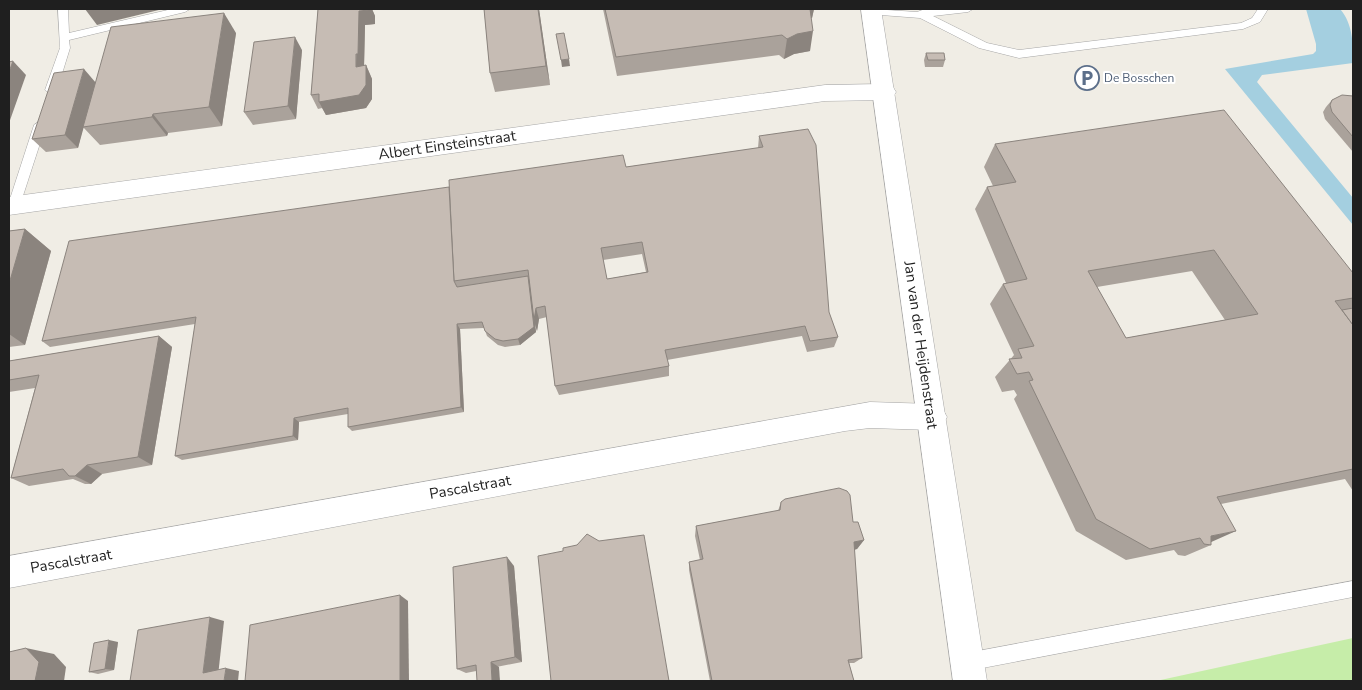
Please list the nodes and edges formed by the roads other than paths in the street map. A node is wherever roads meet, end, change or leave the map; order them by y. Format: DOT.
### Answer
graph roads {
  1 [pos="63,9"];
  2 [pos="185,9"];
  3 [pos="968,9"];
  4 [pos="1263,9"];
  5 [pos="871,10"];
  6 [pos="927,12"];
  7 [pos="64,38"];
  8 [pos="885,92"];
  9 [pos="11,205"];
  10 [pos="932,418"];
  11 [pos="9,572"];
  12 [pos="1353,589"];
  13 [pos="968,672"];
  1 -- 7 [label="lane"];
  2 -- 7 [label="lane"];
  3 -- 6 [label="lane"];
  4 -- 6 [label="lane"];
  5 -- 6 [label="lane"];
  5 -- 8 [label="street, Jan van der Heijdenstraat"];
  7 -- 9 [label="lane"];
  8 -- 9 [label="street, Albert Einsteinstraat"];
  8 -- 10 [label="street, Jan van der Heijdenstraat"];
  10 -- 11 [label="street, Pascalstraat"];
  10 -- 13 [label="street, Jan van der Heijdenstraat"];
  12 -- 13 [label="lane"];
}
